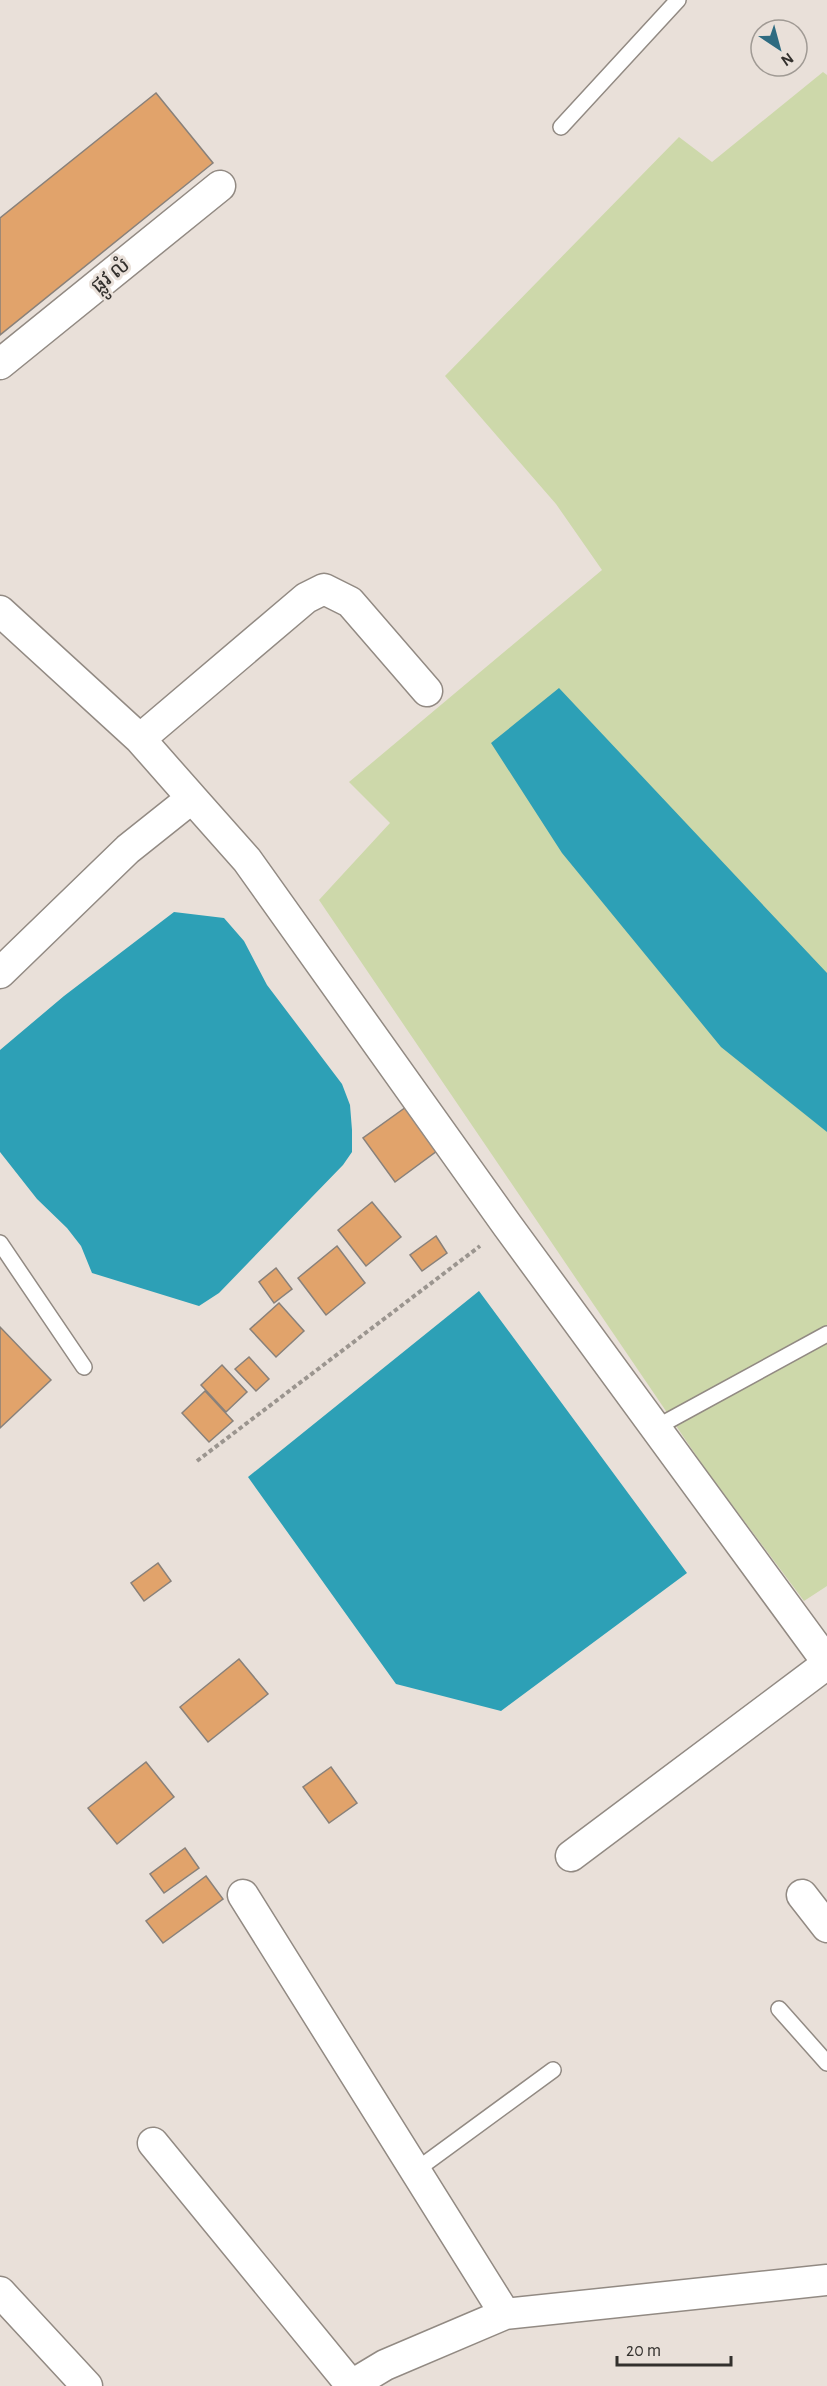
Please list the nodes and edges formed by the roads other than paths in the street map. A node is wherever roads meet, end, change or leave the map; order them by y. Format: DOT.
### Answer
graph roads {
  1 [pos="678,0"];
  2 [pos="561,127"];
  3 [pos="220,186"];
  4 [pos="0,364"];
  5 [pos="0,612"];
  6 [pos="427,691"];
  7 [pos="140,738"];
  8 [pos="192,798"];
  9 [pos="0,973"];
  10 [pos="0,1243"];
  11 [pos="827,1334"];
  12 [pos="84,1367"];
  13 [pos="655,1428"];
  14 [pos="827,1663"];
  15 [pos="571,1856"];
  16 [pos="243,1895"];
  17 [pos="802,1895"];
  18 [pos="827,1927"];
  19 [pos="779,2009"];
  20 [pos="827,2063"];
  21 [pos="553,2070"];
  22 [pos="153,2143"];
  23 [pos="416,2171"];
  24 [pos="827,2280"];
  25 [pos="0,2292"];
  26 [pos="505,2314"];
  27 [pos="87,2386"];
  28 [pos="351,2386"];
  1 -- 2 [label="lane"];
  3 -- 4 [label="street, ផ្លូវ លំ"];
  5 -- 7 [label="street"];
  6 -- 7 [label="street"];
  7 -- 8 [label="street"];
  8 -- 9 [label="street"];
  8 -- 13 [label="street"];
  10 -- 12 [label="lane"];
  11 -- 13 [label="lane"];
  13 -- 14 [label="street"];
  14 -- 15 [label="street"];
  16 -- 23 [label="street"];
  17 -- 18 [label="street"];
  19 -- 20 [label="lane"];
  21 -- 23 [label="lane"];
  22 -- 28 [label="street"];
  23 -- 26 [label="street"];
  24 -- 26 [label="street"];
  25 -- 27 [label="street"];
  26 -- 28 [label="street"];
}
